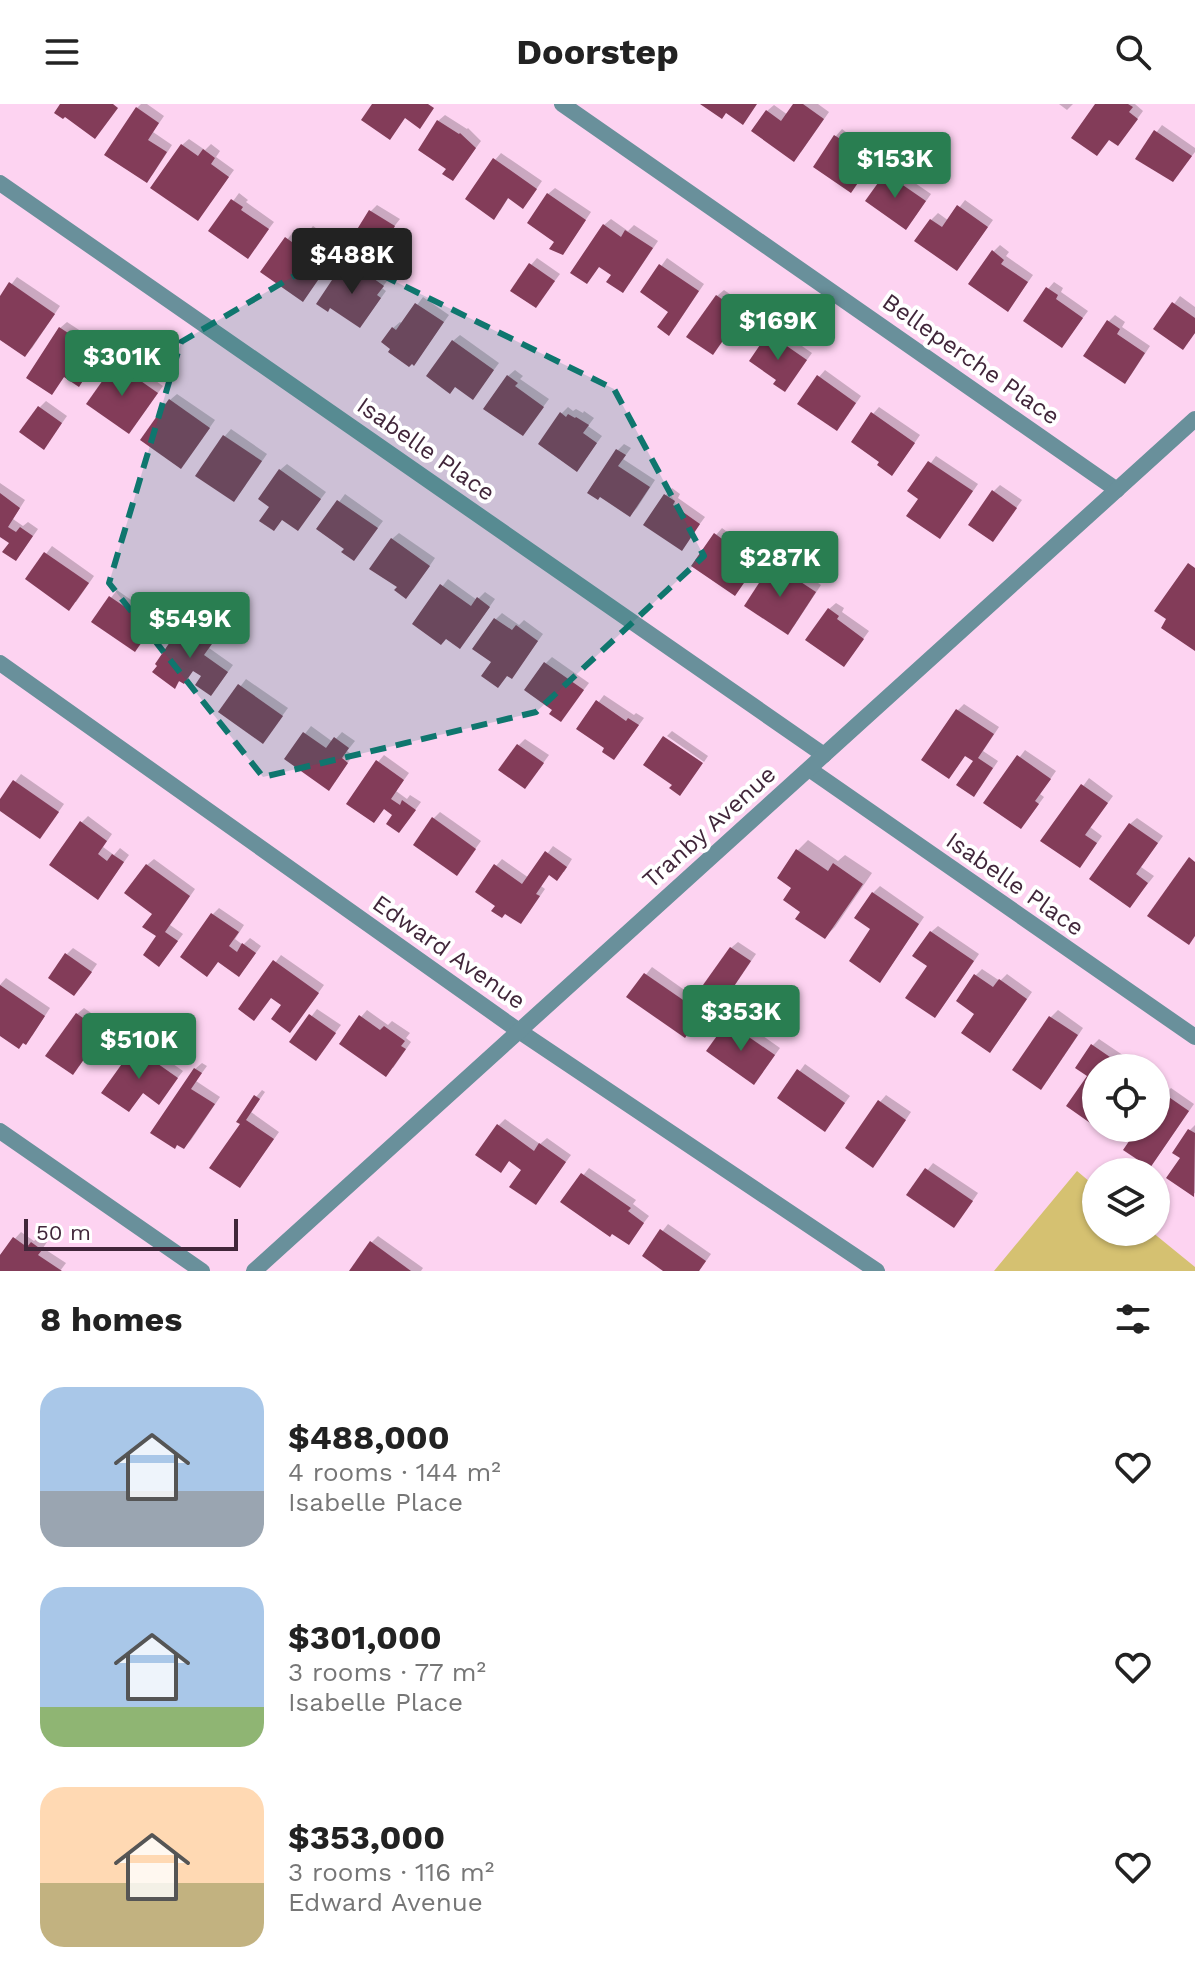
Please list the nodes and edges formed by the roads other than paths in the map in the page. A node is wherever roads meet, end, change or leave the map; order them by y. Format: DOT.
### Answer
graph roads {
  1 [pos="562,104"];
  2 [pos="0,183"];
  3 [pos="1195,419"];
  4 [pos="1117,490"];
  5 [pos="0,663"];
  6 [pos="824,755"];
  7 [pos="809,769"];
  8 [pos="519,1031"];
  9 [pos="1195,1037"];
  10 [pos="0,1131"];
  11 [pos="202,1271"];
  12 [pos="254,1271"];
  13 [pos="877,1271"];
  1 -- 4 [label="street, Belleperche Place"];
  2 -- 6 [label="street, Isabelle Place"];
  3 -- 4 [label="street, Tranby Avenue"];
  4 -- 6 [label="street, Tranby Avenue"];
  5 -- 8 [label="street, Edward Avenue"];
  6 -- 7 [label="street, Tranby Avenue"];
  7 -- 8 [label="street, Tranby Avenue"];
  7 -- 9 [label="street, Isabelle Place"];
  8 -- 12 [label="street, Tranby Avenue"];
  8 -- 13 [label="street, Edward Avenue"];
  10 -- 11 [label="street"];
}
